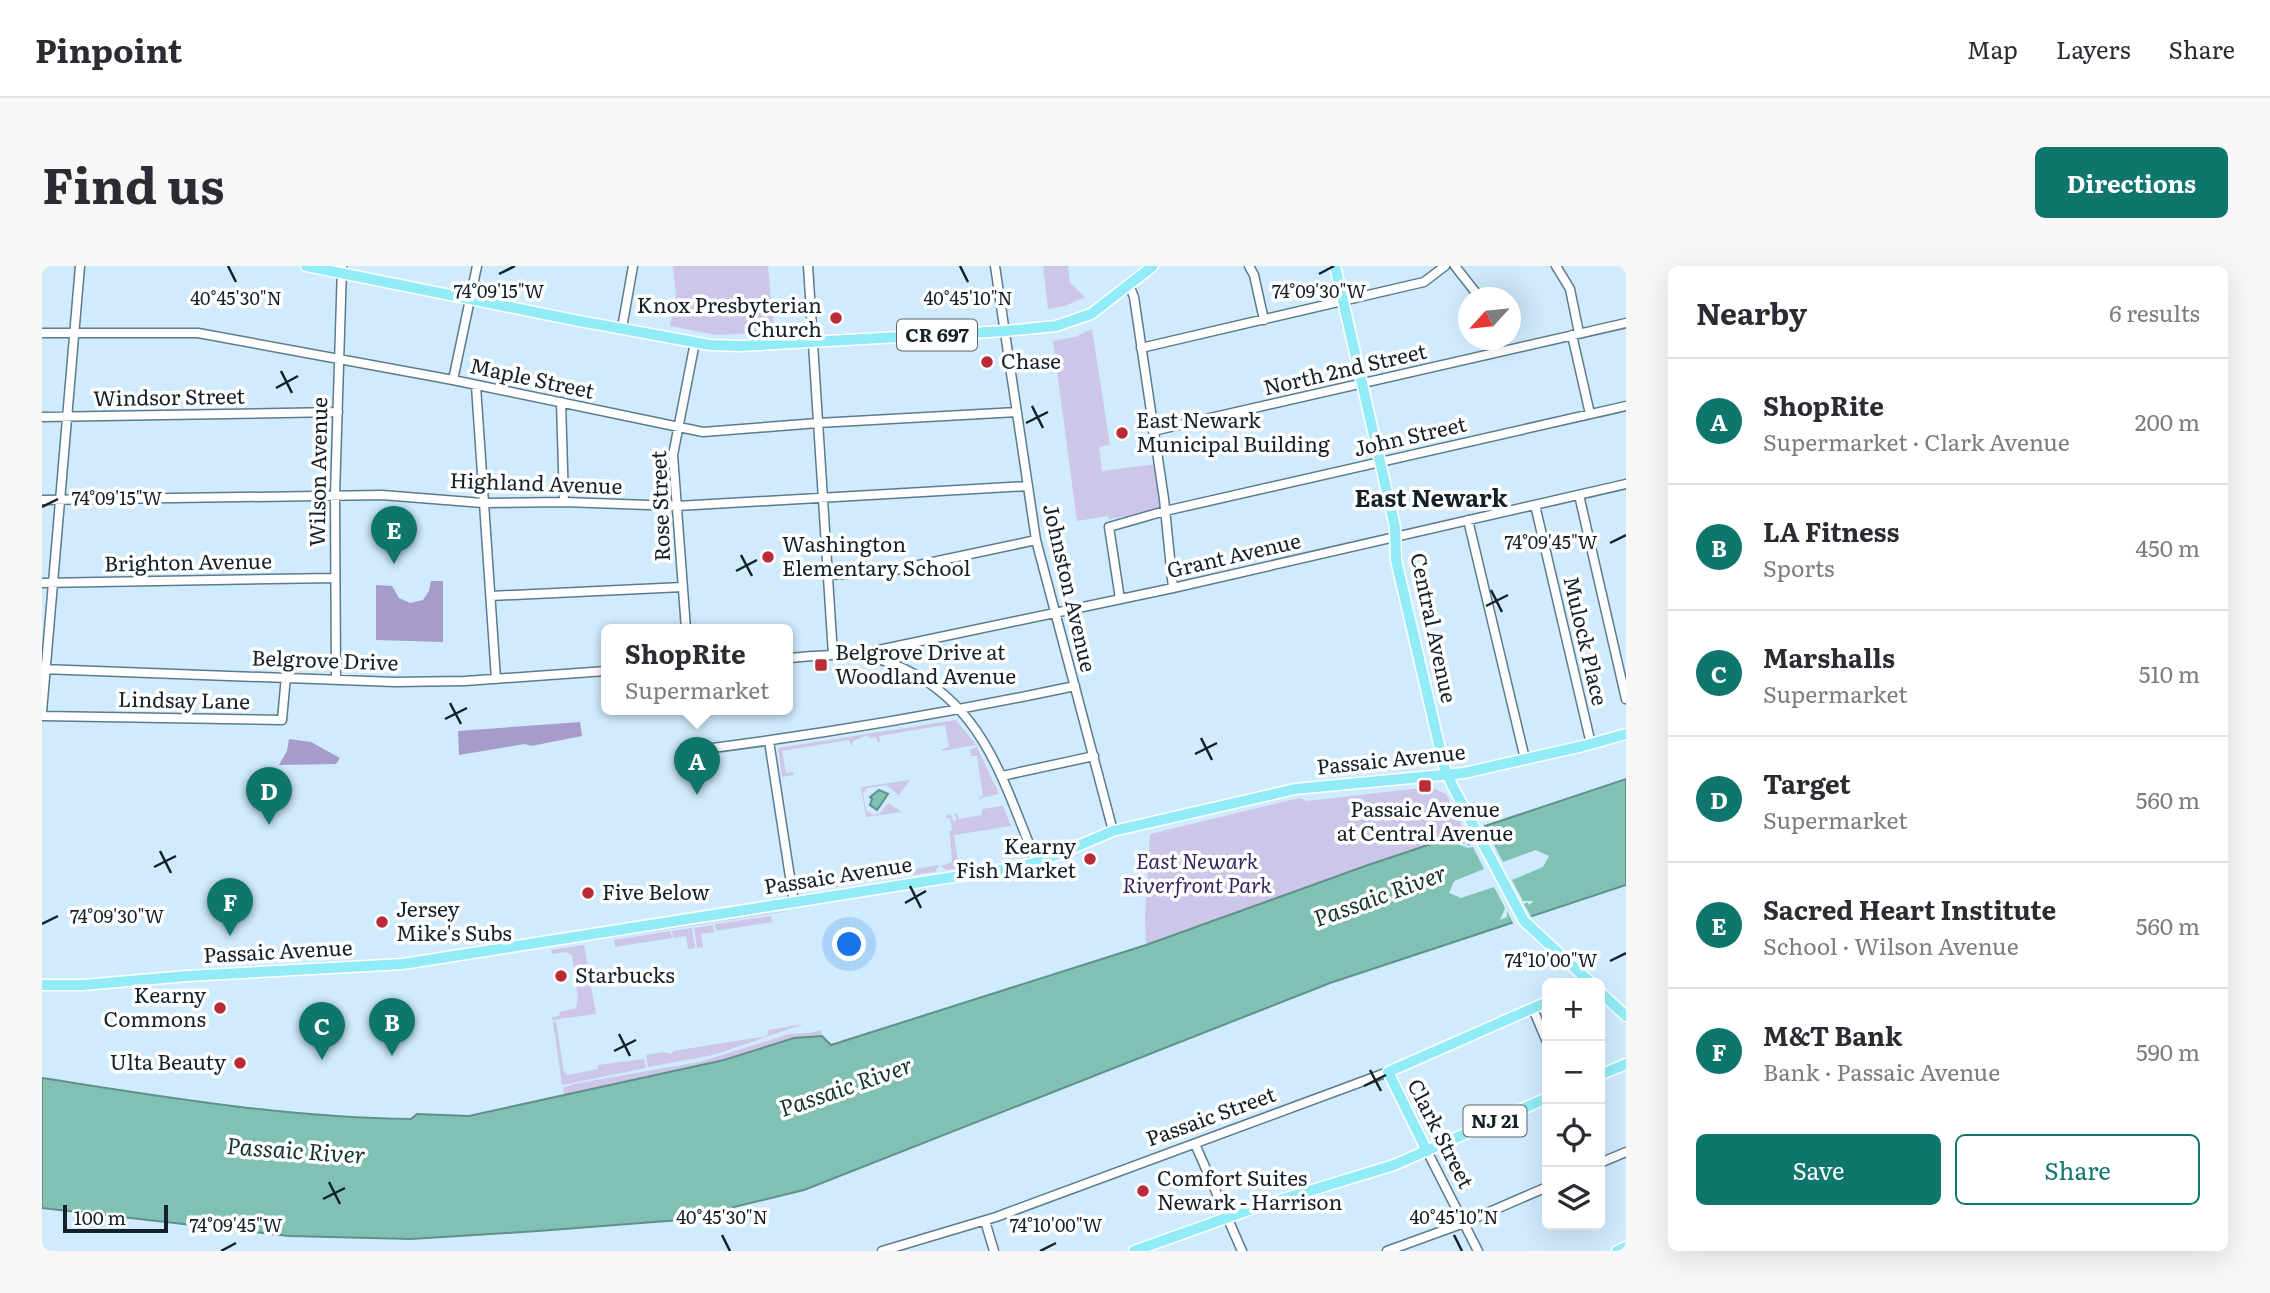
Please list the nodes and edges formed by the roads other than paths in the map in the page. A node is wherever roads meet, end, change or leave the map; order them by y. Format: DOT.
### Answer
graph roads {
  1 [pos="80,266"];
  2 [pos="306,266"];
  3 [pos="478,266"];
  4 [pos="634,266"];
  5 [pos="808,266"];
  6 [pos="995,266"];
  7 [pos="1249,266"];
  8 [pos="1335,266"];
  9 [pos="1445,266"];
  10 [pos="1455,266"];
  11 [pos="1556,266"];
  12 [pos="1149,267"];
  13 [pos="341,270"];
  14 [pos="1129,285"];
  15 [pos="1471,287"];
  16 [pos="471,299"];
  17 [pos="1343,302"];
  18 [pos="1264,320"];
  19 [pos="1626,323"];
  20 [pos="622,328"];
  21 [pos="1005,331"];
  22 [pos="74,332"];
  23 [pos="42,333"];
  24 [pos="1576,334"];
  25 [pos="695,342"];
  26 [pos="813,342"];
  27 [pos="1141,348"];
  28 [pos="338,359"];
  29 [pos="453,380"];
  30 [pos="1363,383"];
  31 [pos="476,386"];
  32 [pos="561,402"];
  33 [pos="1626,406"];
  34 [pos="338,412"];
  35 [pos="1017,412"];
  36 [pos="1590,414"];
  37 [pos="42,417"];
  38 [pos="67,417"];
  39 [pos="818,423"];
  40 [pos="678,427"];
  41 [pos="1153,431"];
  42 [pos="1380,461"];
  43 [pos="1626,484"];
  44 [pos="1028,486"];
  45 [pos="335,495"];
  46 [pos="1579,495"];
  47 [pos="823,498"];
  48 [pos="42,500"];
  49 [pos="60,500"];
  50 [pos="564,502"];
  51 [pos="483,503"];
  52 [pos="1535,505"];
  53 [pos="677,506"];
  54 [pos="1165,512"];
  55 [pos="1468,520"];
  56 [pos="1395,537"];
  57 [pos="1036,540"];
  58 [pos="828,575"];
  59 [pos="334,578"];
  60 [pos="42,583"];
  61 [pos="54,583"];
  62 [pos="683,587"];
  63 [pos="1173,588"];
  64 [pos="491,596"];
  65 [pos="1120,599"];
  66 [pos="1055,613"];
  67 [pos="686,624"];
  68 [pos="833,655"];
  69 [pos="849,656"];
  70 [pos="793,658"];
  71 [pos="44,668"];
  72 [pos="601,671"];
  73 [pos="286,676"];
  74 [pos="336,679"];
  75 [pos="496,679"];
  76 [pos="1074,686"];
  77 [pos="1626,699"];
  78 [pos="962,710"];
  79 [pos="42,714"];
  80 [pos="1626,734"];
  81 [pos="769,741"];
  82 [pos="1591,744"];
  83 [pos="689,751"];
  84 [pos="1094,756"];
  85 [pos="1525,760"];
  86 [pos="1448,775"];
  87 [pos="1002,776"];
  88 [pos="1113,831"];
  89 [pos="1035,863"];
  90 [pos="794,903"];
  91 [pos="1581,978"];
  92 [pos="42,985"];
  93 [pos="1605,997"];
  94 [pos="1542,1004"];
  95 [pos="1533,1009"];
  96 [pos="1626,1016"];
  97 [pos="1547,1041"];
  98 [pos="1626,1064"];
  99 [pos="1388,1072"];
  100 [pos="1605,1073"];
  101 [pos="1542,1100"];
  102 [pos="1195,1144"];
  103 [pos="1427,1151"];
  104 [pos="1626,1152"];
  105 [pos="1605,1161"];
  106 [pos="1542,1188"];
  107 [pos="1227,1217"];
  108 [pos="985,1221"];
  109 [pos="1464,1223"];
  110 [pos="1626,1247"];
  111 [pos="882,1251"];
  112 [pos="994,1251"];
  113 [pos="1134,1251"];
  114 [pos="1242,1251"];
  115 [pos="1387,1251"];
  116 [pos="1478,1251"];
  117 [pos="1617,1251"];
  1 -- 22 [label="street"];
  2 -- 13 [label="main road, CR 697"];
  3 -- 16 [label="street"];
  4 -- 20 [label="street"];
  5 -- 26 [label="street"];
  6 -- 21 [label="street, Johnston Avenue"];
  7 -- 18 [label="street"];
  8 -- 17 [label="main road, Central Avenue"];
  9 -- 17 [label="street"];
  10 -- 15 [label="street"];
  11 -- 24 [label="street"];
  12 -- 14 [label="main road, CR 697"];
  13 -- 16 [label="main road, CR 697"];
  13 -- 28 [label="street, Wilson Avenue"];
  14 -- 21 [label="main road, CR 697"];
  14 -- 27 [label="street"];
  16 -- 20 [label="main road, CR 697"];
  16 -- 29 [label="street"];
  17 -- 18 [label="street"];
  17 -- 30 [label="main road, Central Avenue"];
  18 -- 27 [label="street"];
  19 -- 24 [label="street, North 2nd Street"];
  20 -- 25 [label="main road, CR 697"];
  21 -- 26 [label="main road, CR 697"];
  21 -- 35 [label="street, Johnston Avenue"];
  22 -- 23 [label="street, Maple Street"];
  22 -- 28 [label="street, Maple Street"];
  22 -- 38 [label="street"];
  24 -- 30 [label="street, North 2nd Street"];
  24 -- 36 [label="street"];
  25 -- 26 [label="main road, CR 697"];
  25 -- 40 [label="street, Rose Street"];
  26 -- 39 [label="street"];
  27 -- 41 [label="street"];
  28 -- 29 [label="street, Maple Street"];
  28 -- 34 [label="street, Wilson Avenue"];
  29 -- 31 [label="street, Maple Street"];
  30 -- 41 [label="street, North 2nd Street"];
  30 -- 42 [label="main road, Central Avenue"];
  31 -- 32 [label="street, Maple Street"];
  31 -- 51 [label="street"];
  32 -- 40 [label="street, Maple Street"];
  32 -- 50 [label="street"];
  33 -- 36 [label="street, John Street"];
  34 -- 38 [label="street, Windsor Street"];
  34 -- 45 [label="street, Wilson Avenue"];
  35 -- 39 [label="street, Maple Street"];
  35 -- 44 [label="street, Johnston Avenue"];
  36 -- 42 [label="street, John Street"];
  37 -- 38 [label="street, Windsor Street"];
  38 -- 49 [label="street"];
  39 -- 40 [label="street, Maple Street"];
  39 -- 47 [label="street"];
  40 -- 53 [label="street, Rose Street"];
  41 -- 54 [label="street"];
  42 -- 54 [label="street, John Street"];
  42 -- 56 [label="main road, Central Avenue"];
  43 -- 46 [label="street, Grant Avenue"];
  44 -- 47 [label="street, Highland Avenue"];
  44 -- 57 [label="street, Johnston Avenue"];
  45 -- 49 [label="street, Highland Avenue"];
  45 -- 51 [label="street, Highland Avenue"];
  45 -- 59 [label="street, Wilson Avenue"];
  46 -- 52 [label="street, Grant Avenue"];
  46 -- 77 [label="street"];
  47 -- 53 [label="street, Highland Avenue"];
  47 -- 58 [label="street"];
  48 -- 49 [label="street, Highland Avenue"];
  49 -- 61 [label="street"];
  50 -- 51 [label="street, Highland Avenue"];
  50 -- 53 [label="street, Highland Avenue"];
  51 -- 64 [label="street"];
  52 -- 55 [label="street, Grant Avenue"];
  52 -- 82 [label="street, Mulock Place"];
  53 -- 62 [label="street, Rose Street"];
  54 -- 63 [label="street"];
  54 -- 65 [label="street, John Street"];
  55 -- 56 [label="street, Grant Avenue"];
  55 -- 85 [label="street"];
  56 -- 63 [label="street, Grant Avenue"];
  56 -- 86 [label="main road, Central Avenue"];
  57 -- 58 [label="street"];
  57 -- 66 [label="street, Johnston Avenue"];
  58 -- 68 [label="street"];
  59 -- 61 [label="street, Brighton Avenue"];
  59 -- 74 [label="street, Wilson Avenue"];
  60 -- 61 [label="street, Brighton Avenue"];
  61 -- 71 [label="street"];
  62 -- 64 [label="street"];
  62 -- 67 [label="street, Rose Street"];
  63 -- 65 [label="street, Grant Avenue"];
  64 -- 75 [label="street"];
  65 -- 66 [label="street, Grant Avenue"];
  66 -- 69 [label="street, Grant Avenue"];
  66 -- 76 [label="street, Johnston Avenue"];
  68 -- 69 [label="street"];
  68 -- 70 [label="street"];
  69 -- 78 [label="street"];
  71 -- 73 [label="street, Belgrove Drive"];
  71 -- 79 [label="street"];
  72 -- 75 [label="street, Belgrove Drive"];
  73 -- 74 [label="street, Belgrove Drive"];
  73 -- 79 [label="street, Lindsay Lane"];
  74 -- 75 [label="street, Belgrove Drive"];
  76 -- 78 [label="street"];
  76 -- 84 [label="street, Johnston Avenue"];
  78 -- 81 [label="street"];
  78 -- 87 [label="street"];
  80 -- 82 [label="main road, Passaic Avenue"];
  81 -- 83 [label="street"];
  81 -- 90 [label="street"];
  82 -- 85 [label="main road, Passaic Avenue"];
  84 -- 87 [label="street"];
  84 -- 88 [label="street, Johnston Avenue"];
  85 -- 86 [label="main road, Passaic Avenue"];
  86 -- 88 [label="main road, Passaic Avenue"];
  86 -- 91 [label="main road, Central Avenue"];
  87 -- 89 [label="street"];
  88 -- 89 [label="main road, Passaic Avenue"];
  89 -- 90 [label="main road, Passaic Avenue"];
  90 -- 92 [label="main road, Passaic Avenue"];
  93 -- 96 [label="main road"];
  94 -- 95 [label="main road, Passaic Street"];
  95 -- 97 [label="street"];
  95 -- 99 [label="main road, Passaic Street"];
  98 -- 100 [label="main road"];
  99 -- 102 [label="street, Passaic Street"];
  99 -- 103 [label="main road, Clark Street"];
  101 -- 103 [label="main road, NJ 21"];
  102 -- 107 [label="street"];
  102 -- 108 [label="street, Passaic Street"];
  103 -- 107 [label="main road, NJ 21"];
  103 -- 109 [label="street, Clark Street"];
  104 -- 105 [label="street"];
  106 -- 109 [label="street"];
  107 -- 113 [label="main road, NJ 21"];
  107 -- 114 [label="street"];
  108 -- 111 [label="street, Passaic Street"];
  108 -- 112 [label="street"];
  109 -- 115 [label="street"];
  109 -- 116 [label="street, Clark Street"];
  110 -- 117 [label="main road"];
}
